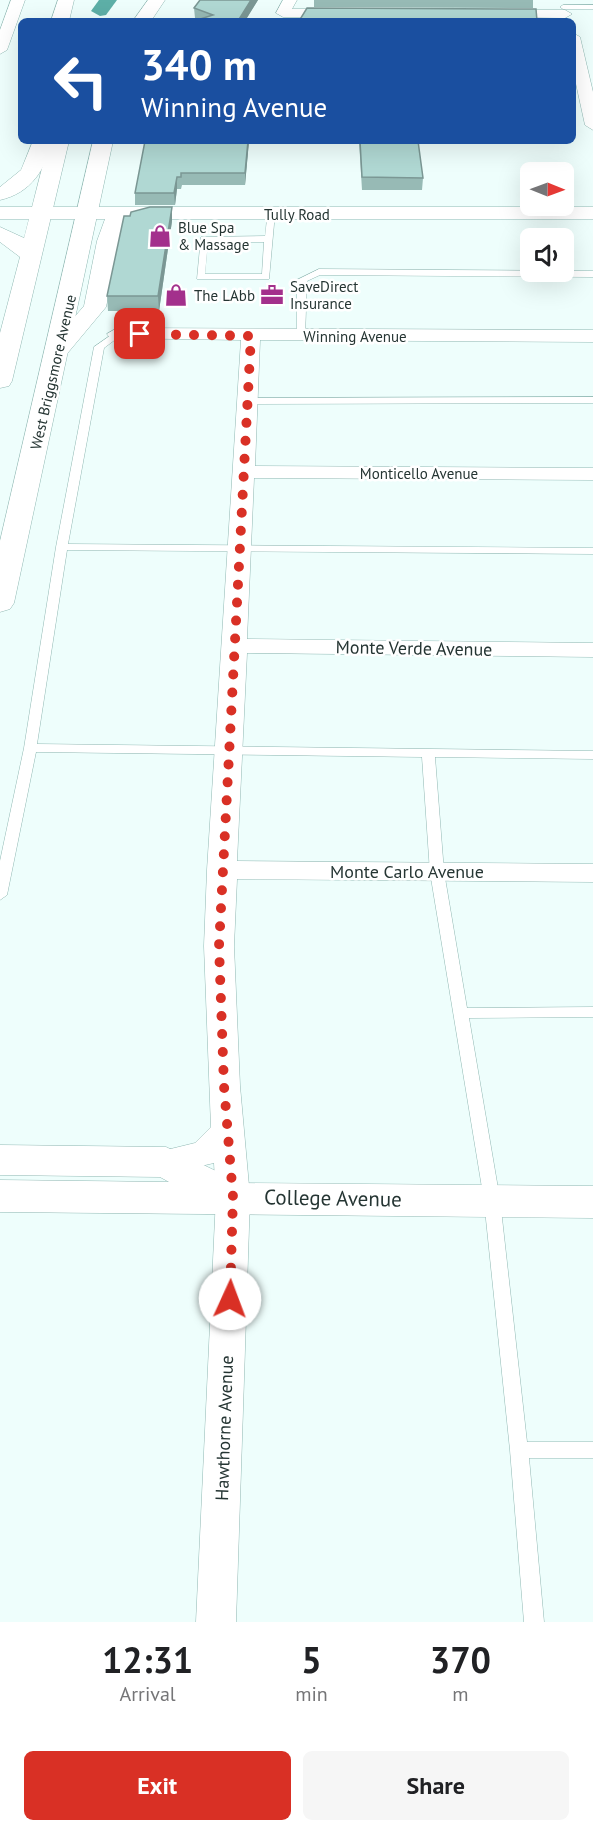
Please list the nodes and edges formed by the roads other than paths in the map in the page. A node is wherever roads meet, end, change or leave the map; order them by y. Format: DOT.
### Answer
graph roads {
  1 [pos="18,0"];
  2 [pos="66,0"];
  3 [pos="157,0"];
  4 [pos="290,0"];
  5 [pos="593,7"];
  6 [pos="564,11"];
  7 [pos="354,13"];
  8 [pos="483,14"];
  9 [pos="61,18"];
  10 [pos="144,18"];
  11 [pos="576,39"];
  12 [pos="593,40"];
  13 [pos="576,44"];
  14 [pos="0,51"];
  15 [pos="588,75"];
  16 [pos="593,119"];
  17 [pos="42,144"];
  18 [pos="58,144"];
  19 [pos="102,144"];
  20 [pos="0,194"];
  21 [pos="0,213"];
  22 [pos="43,213"];
  23 [pos="89,213"];
  24 [pos="171,213"];
  25 [pos="271,213"];
  26 [pos="593,213"];
  27 [pos="0,233"];
  28 [pos="270,239"];
  29 [pos="32,256"];
  30 [pos="593,274"];
  31 [pos="117,334"];
  32 [pos="251,336"];
  33 [pos="300,336"];
  34 [pos="593,336"];
  35 [pos="58,350"];
  36 [pos="0,381"];
  37 [pos="593,400"];
  38 [pos="249,401"];
  39 [pos="244,471"];
  40 [pos="593,474"];
  41 [pos="62,547"];
  42 [pos="239,549"];
  43 [pos="593,551"];
  44 [pos="0,603"];
  45 [pos="234,646"];
  46 [pos="593,650"];
  47 [pos="30,748"];
  48 [pos="228,750"];
  49 [pos="428,753"];
  50 [pos="593,754"];
  51 [pos="221,870"];
  52 [pos="437,872"];
  53 [pos="593,873"];
  54 [pos="0,896"];
  55 [pos="593,1012"];
  56 [pos="463,1013"];
  57 [pos="228,1130"];
  58 [pos="0,1160"];
  59 [pos="166,1162"];
  60 [pos="0,1196"];
  61 [pos="233,1197"];
  62 [pos="492,1200"];
  63 [pos="593,1202"];
  64 [pos="519,1450"];
  65 [pos="593,1450"];
  66 [pos="216,1622"];
  67 [pos="534,1622"];
  1 -- 14 [label="street"];
  2 -- 9 [label="main road"];
  3 -- 10 [label="main road"];
  4 -- 7 [label="street"];
  5 -- 6 [label="lane"];
  6 -- 8 [label="street"];
  11 -- 12 [label="street"];
  13 -- 15 [label="street"];
  15 -- 16 [label="street"];
  17 -- 20 [label="main road"];
  18 -- 22 [label="main road"];
  19 -- 23 [label="main road, West Briggsmore Avenue"];
  21 -- 22 [label="main road, Tully Road"];
  22 -- 23 [label="main road, Tully Road"];
  22 -- 29 [label="main road"];
  23 -- 24 [label="main road, Tully Road"];
  23 -- 35 [label="main road, West Briggsmore Avenue"];
  24 -- 25 [label="main road, Tully Road"];
  24 -- 35 [label="main road"];
  25 -- 26 [label="main road, Tully Road"];
  25 -- 28 [label="lane"];
  27 -- 29 [label="main road"];
  28 -- 28 [label="lane"];
  29 -- 36 [label="main road"];
  30 -- 33 [label="lane"];
  31 -- 32 [label="street, Winning Avenue"];
  31 -- 41 [label="lane"];
  32 -- 33 [label="street, Winning Avenue"];
  32 -- 38 [label="street, Hawthorne Avenue"];
  33 -- 34 [label="street, Winning Avenue"];
  35 -- 44 [label="main road, West Briggsmore Avenue"];
  37 -- 38 [label="lane"];
  38 -- 39 [label="street, Hawthorne Avenue"];
  39 -- 40 [label="street, Monticello Avenue"];
  39 -- 42 [label="street, Hawthorne Avenue"];
  41 -- 42 [label="lane"];
  41 -- 47 [label="lane"];
  42 -- 43 [label="lane"];
  42 -- 45 [label="street, Hawthorne Avenue"];
  45 -- 46 [label="street, Monte Verde Avenue"];
  45 -- 48 [label="street, Hawthorne Avenue"];
  47 -- 48 [label="lane"];
  47 -- 54 [label="lane"];
  48 -- 49 [label="lane"];
  48 -- 51 [label="street, Hawthorne Avenue"];
  49 -- 50 [label="lane"];
  49 -- 52 [label="lane"];
  51 -- 52 [label="street, Monte Carlo Avenue"];
  51 -- 57 [label="street, Hawthorne Avenue"];
  52 -- 53 [label="street, Monte Carlo Avenue"];
  52 -- 56 [label="lane"];
  55 -- 56 [label="lane"];
  56 -- 62 [label="lane"];
  57 -- 59 [label="street"];
  57 -- 61 [label="street, Hawthorne Avenue"];
  58 -- 59 [label="main road"];
  59 -- 61 [label="main road"];
  60 -- 61 [label="main road, College Avenue"];
  61 -- 62 [label="main road, College Avenue"];
  61 -- 66 [label="street, Hawthorne Avenue"];
  62 -- 63 [label="main road, College Avenue"];
  62 -- 64 [label="lane"];
  64 -- 65 [label="lane"];
  64 -- 67 [label="lane"];
}
